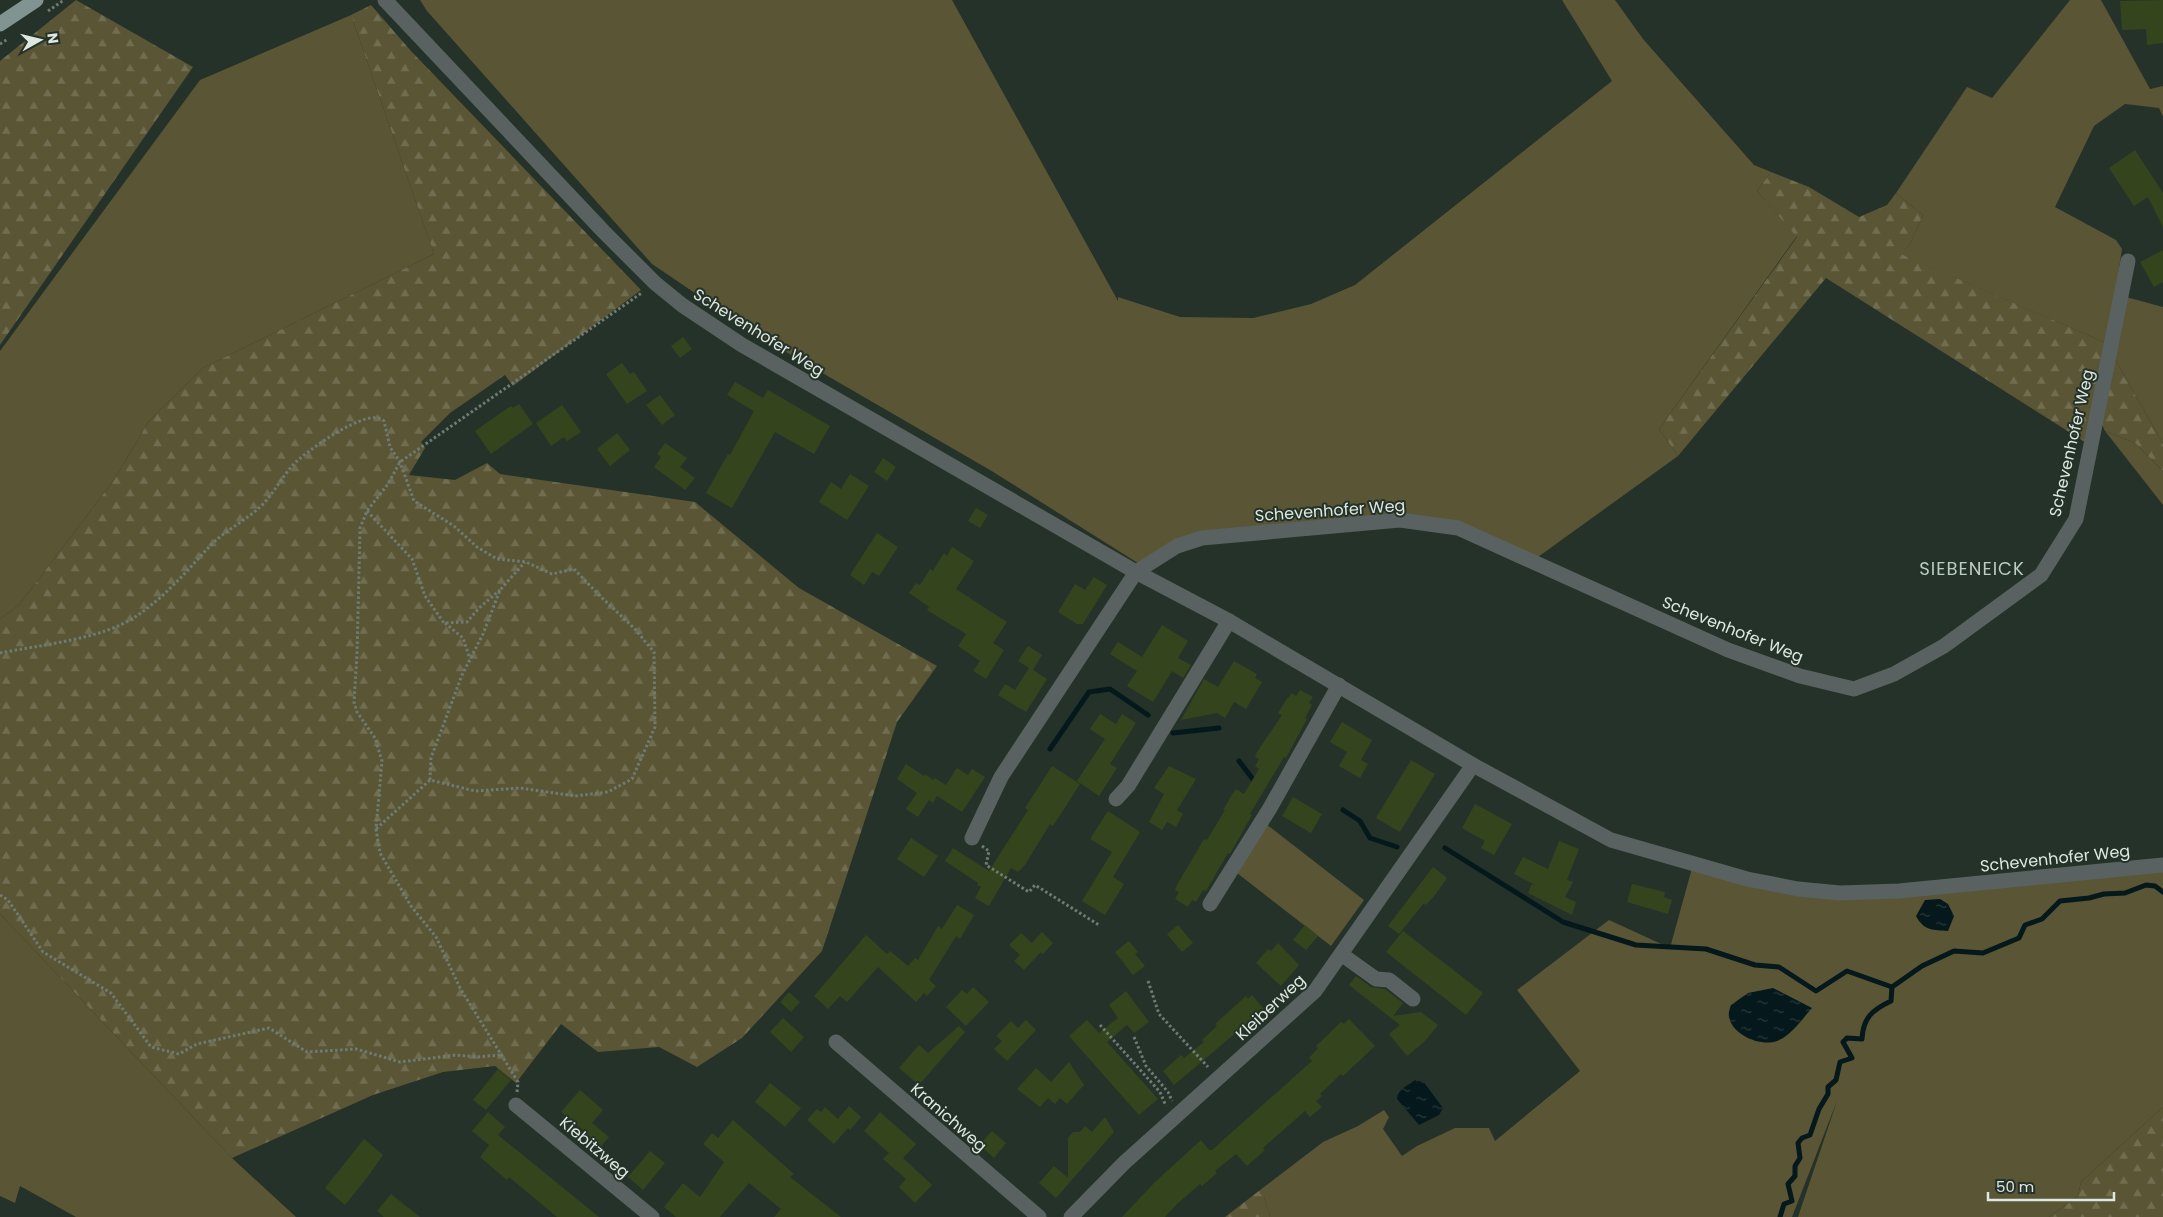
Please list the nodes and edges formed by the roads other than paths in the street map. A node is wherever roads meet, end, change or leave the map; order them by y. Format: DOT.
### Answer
graph roads {
  1 [pos="36,0"];
  2 [pos="385,0"];
  3 [pos="0,24"];
  4 [pos="2128,261"];
  5 [pos="1136,572"];
  6 [pos="1229,621"];
  7 [pos="1339,686"];
  8 [pos="1473,765"];
  9 [pos="1116,798"];
  10 [pos="972,838"];
  11 [pos="2163,865"];
  12 [pos="1210,904"];
  13 [pos="1341,954"];
  14 [pos="1413,999"];
  15 [pos="836,1042"];
  16 [pos="516,1104"];
  17 [pos="652,1217"];
  18 [pos="1039,1217"];
  19 [pos="1071,1217"];
  1 -- 3 [label="main road"];
  2 -- 5 [label="street, Schevenhofer Weg"];
  4 -- 5 [label="street, Schevenhofer Weg"];
  5 -- 6 [label="street, Schevenhofer Weg"];
  5 -- 10 [label="street, Schevenhofer Weg"];
  6 -- 7 [label="street, Schevenhofer Weg"];
  6 -- 9 [label="street"];
  7 -- 8 [label="street, Schevenhofer Weg"];
  7 -- 12 [label="street"];
  8 -- 11 [label="street, Schevenhofer Weg"];
  8 -- 13 [label="street, Kleiberweg"];
  13 -- 14 [label="street"];
  13 -- 19 [label="street, Kleiberweg"];
  15 -- 18 [label="street, Kranichweg"];
  16 -- 17 [label="street, Kiebitzweg"];
}
